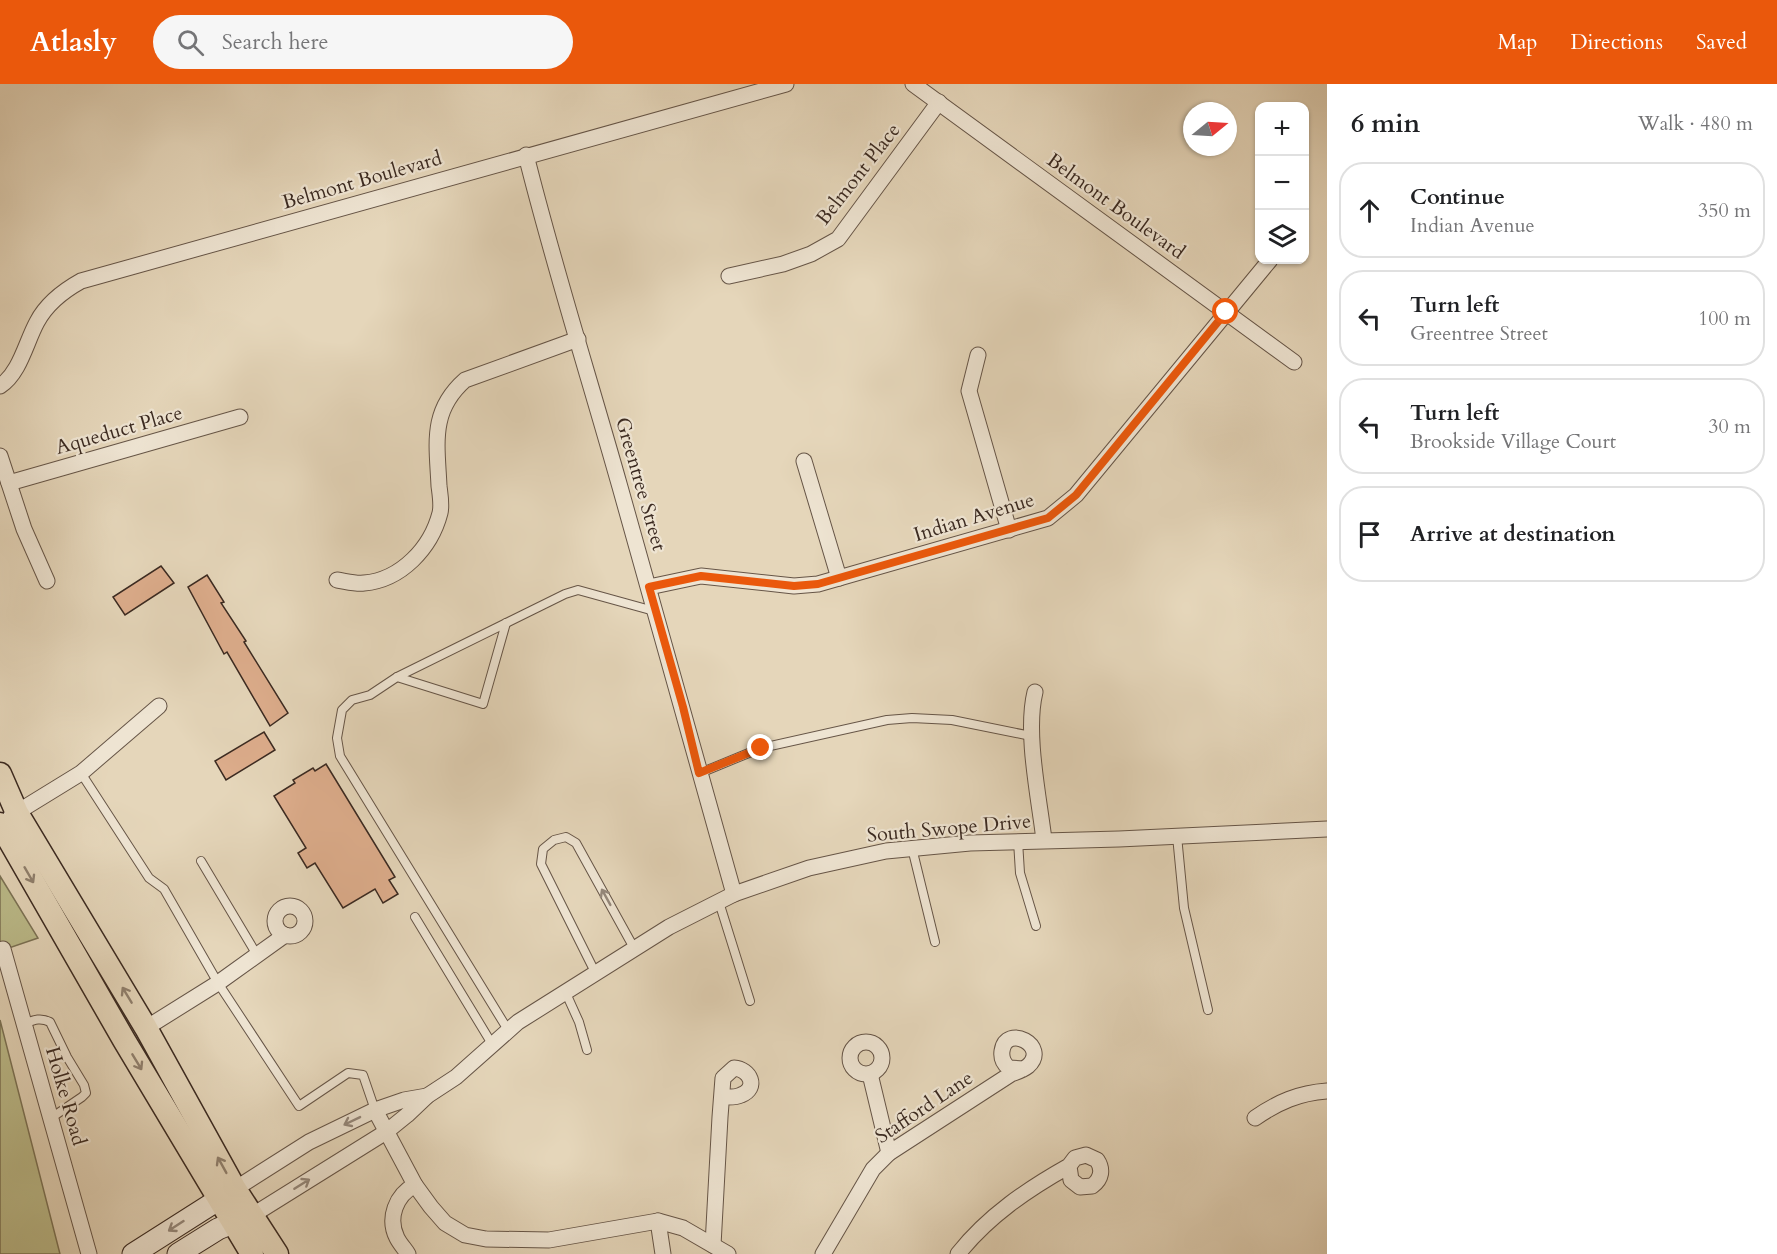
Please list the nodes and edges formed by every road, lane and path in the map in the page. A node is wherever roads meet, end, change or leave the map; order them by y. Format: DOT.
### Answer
graph roads {
  1 [pos="786,84"];
  2 [pos="913,84"];
  3 [pos="939,102"];
  4 [pos="526,155"];
  5 [pos="1267,264"];
  6 [pos="729,276"];
  7 [pos="1226,312"];
  8 [pos="578,339"];
  9 [pos="978,355"];
  10 [pos="1294,362"];
  11 [pos="0,386"];
  12 [pos="240,417"];
  13 [pos="0,456"];
  14 [pos="804,461"];
  15 [pos="9,483"];
  16 [pos="1009,530"];
  17 [pos="839,579"];
  18 [pos="336,580"];
  19 [pos="47,581"];
  20 [pos="649,587"];
  21 [pos="655,611"];
  22 [pos="506,623"];
  23 [pos="397,677"];
  24 [pos="1035,692"];
  25 [pos="159,706"];
  26 [pos="1031,736"];
  27 [pos="81,773"];
  28 [pos="699,773"];
  29 [pos="0,774"];
  30 [pos="6,819"];
  31 [pos="1327,829"];
  32 [pos="1177,836"];
  33 [pos="1044,840"];
  34 [pos="1018,841"];
  35 [pos="912,848"];
  36 [pos="201,861"];
  37 [pos="734,894"];
  38 [pos="719,902"];
  39 [pos="414,916"];
  40 [pos="1036,926"];
  41 [pos="285,935"];
  42 [pos="935,942"];
  43 [pos="634,948"];
  44 [pos="3,949"];
  45 [pos="257,955"];
  46 [pos="595,972"];
  47 [pos="218,983"];
  48 [pos="565,992"];
  49 [pos="750,1001"];
  50 [pos="1208,1010"];
  51 [pos="24,1024"];
  52 [pos="146,1028"];
  53 [pos="508,1030"];
  54 [pos="492,1044"];
  55 [pos="587,1050"];
  56 [pos="1023,1069"];
  57 [pos="870,1074"];
  58 [pos="1327,1091"];
  59 [pos="427,1096"];
  60 [pos="722,1097"];
  61 [pos="375,1110"];
  62 [pos="51,1118"];
  63 [pos="1255,1118"];
  64 [pos="386,1132"];
  65 [pos="888,1153"];
  66 [pos="1069,1166"];
  67 [pos="415,1185"];
  68 [pos="227,1194"];
  69 [pos="243,1219"];
  70 [pos="658,1221"];
  71 [pos="713,1245"];
  72 [pos="550,1247"];
  73 [pos="89,1254"];
  74 [pos="133,1254"];
  75 [pos="178,1254"];
  76 [pos="252,1254"];
  77 [pos="277,1254"];
  78 [pos="408,1254"];
  79 [pos="663,1254"];
  80 [pos="728,1254"];
  81 [pos="823,1254"];
  82 [pos="958,1254"];
  1 -- 4 [label="street, Belmont Boulevard"];
  2 -- 3 [label="street, Belmont Boulevard"];
  3 -- 6 [label="street, Belmont Place"];
  3 -- 7 [label="street, Belmont Boulevard"];
  4 -- 8 [label="street, Greentree Street"];
  4 -- 11 [label="street, Belmont Boulevard"];
  5 -- 7 [label="street, Indian Avenue"];
  7 -- 10 [label="street, Belmont Boulevard"];
  7 -- 16 [label="street, Indian Avenue"];
  8 -- 18 [label="street"];
  8 -- 20 [label="street, Greentree Street"];
  9 -- 16 [label="street"];
  12 -- 15 [label="street, Aqueduct Place"];
  13 -- 15 [label="street"];
  14 -- 17 [label="street"];
  15 -- 19 [label="street"];
  16 -- 17 [label="street, Indian Avenue"];
  17 -- 20 [label="street, Indian Avenue"];
  20 -- 21 [label="street, Greentree Street"];
  21 -- 22 [label="lane"];
  21 -- 28 [label="street, Greentree Street"];
  22 -- 23 [label="lane"];
  22 -- 23 [label="lane"];
  23 -- 53 [label="lane"];
  24 -- 26 [label="street"];
  25 -- 27 [label="street"];
  26 -- 28 [label="lane"];
  26 -- 33 [label="street"];
  27 -- 30 [label="street"];
  27 -- 47 [label="lane"];
  28 -- 37 [label="street, Greentree Street"];
  29 -- 30 [label="main road"];
  52 -- 30 [label="main road, one-way"];
  30 -- 68 [label="main road, one-way"];
  31 -- 32 [label="street, South Swope Drive"];
  32 -- 33 [label="street, South Swope Drive"];
  32 -- 50 [label="lane"];
  33 -- 34 [label="street, South Swope Drive"];
  34 -- 35 [label="street, South Swope Drive"];
  34 -- 40 [label="lane"];
  35 -- 37 [label="street, South Swope Drive"];
  35 -- 42 [label="lane"];
  36 -- 45 [label="lane"];
  37 -- 38 [label="street, South Swope Drive"];
  38 -- 43 [label="street, South Swope Drive"];
  38 -- 49 [label="lane"];
  39 -- 54 [label="lane"];
  41 -- 45 [label="street"];
  43 -- 46 [label="street, South Swope Drive"];
  43 -- 46 [label="lane, one-way"];
  44 -- 51 [label="street, Holke Road"];
  45 -- 47 [label="street"];
  46 -- 48 [label="street, South Swope Drive"];
  47 -- 52 [label="street"];
  47 -- 61 [label="lane"];
  48 -- 53 [label="street, South Swope Drive"];
  48 -- 55 [label="lane"];
  51 -- 62 [label="street, Holke Road"];
  51 -- 62 [label="lane"];
  68 -- 52 [label="main road, one-way"];
  53 -- 54 [label="street, South Swope Drive"];
  54 -- 59 [label="street, South Swope Drive"];
  56 -- 65 [label="street, Stafford Lane"];
  57 -- 65 [label="street"];
  58 -- 63 [label="street"];
  59 -- 61 [label="street, South Swope Drive"];
  59 -- 64 [label="street, South Swope Drive"];
  60 -- 71 [label="street"];
  61 -- 64 [label="street"];
  61 -- 68 [label="street, South Swope Drive, one-way"];
  62 -- 73 [label="street, Holke Road"];
  64 -- 67 [label="street"];
  69 -- 64 [label="street, South Swope Drive, one-way"];
  65 -- 81 [label="street, Stafford Lane"];
  66 -- 82 [label="street"];
  67 -- 72 [label="street"];
  67 -- 78 [label="street"];
  68 -- 69 [label="main road"];
  68 -- 74 [label="street, one-way"];
  69 -- 75 [label="street"];
  69 -- 76 [label="main road"];
  69 -- 77 [label="main road"];
  70 -- 71 [label="street"];
  70 -- 72 [label="street"];
  70 -- 79 [label="street"];
  71 -- 80 [label="street"];
}
